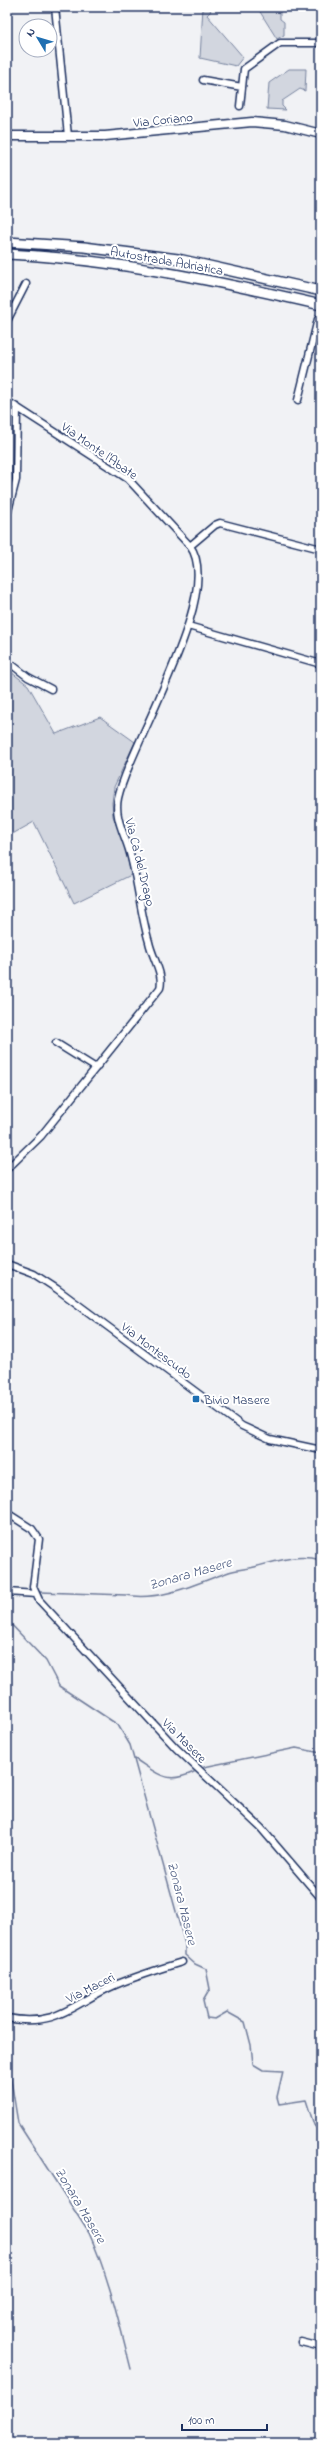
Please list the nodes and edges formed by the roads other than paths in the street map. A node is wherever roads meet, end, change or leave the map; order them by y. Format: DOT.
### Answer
graph roads {
  1 [pos="55,7"];
  2 [pos="321,43"];
  3 [pos="202,80"];
  4 [pos="242,87"];
  5 [pos="240,106"];
  6 [pos="321,134"];
  7 [pos="7,136"];
  8 [pos="68,136"];
  9 [pos="7,242"];
  10 [pos="7,254"];
  11 [pos="26,284"];
  12 [pos="321,291"];
  13 [pos="320,307"];
  14 [pos="320,320"];
  15 [pos="7,321"];
  16 [pos="298,400"];
  17 [pos="7,401"];
  18 [pos="17,407"];
  19 [pos="7,515"];
  20 [pos="190,546"];
  21 [pos="321,549"];
  22 [pos="188,626"];
  23 [pos="7,661"];
  24 [pos="321,664"];
  25 [pos="51,689"];
  26 [pos="56,1043"];
  27 [pos="96,1068"];
  28 [pos="7,1169"];
  29 [pos="7,1264"];
  30 [pos="321,1450"];
  31 [pos="7,1513"];
  32 [pos="7,1592"];
  33 [pos="36,1594"];
  34 [pos="321,1898"];
  35 [pos="182,1962"];
  36 [pos="7,2018"];
  37 [pos="301,2342"];
  38 [pos="321,2347"];
  1 -- 8 [label="street"];
  2 -- 4 [label="street"];
  3 -- 4 [label="street"];
  4 -- 5 [label="street"];
  6 -- 8 [label="main road, Via Coriano"];
  7 -- 8 [label="main road, Via Coriano"];
  9 -- 12 [label="highway, Autostrada Adriatica"];
  10 -- 13 [label="highway, Autostrada Adriatica"];
  11 -- 15 [label="street"];
  13 -- 14 [label="street"];
  14 -- 16 [label="street"];
  17 -- 18 [label="street, Via Monte l'Abate"];
  18 -- 19 [label="street"];
  18 -- 20 [label="street, Via Monte l'Abate"];
  20 -- 21 [label="street"];
  20 -- 22 [label="street, Via Ca' del Drago"];
  22 -- 24 [label="street"];
  22 -- 27 [label="street, Via Ca' del Drago"];
  23 -- 25 [label="street"];
  26 -- 27 [label="street"];
  27 -- 28 [label="street, Via Ca' del Drago"];
  29 -- 30 [label="street, Via Montescudo"];
  31 -- 33 [label="street"];
  32 -- 33 [label="street"];
  33 -- 34 [label="street, Via Masere"];
  35 -- 36 [label="street, Via Maceri"];
  37 -- 38 [label="street"];
}
